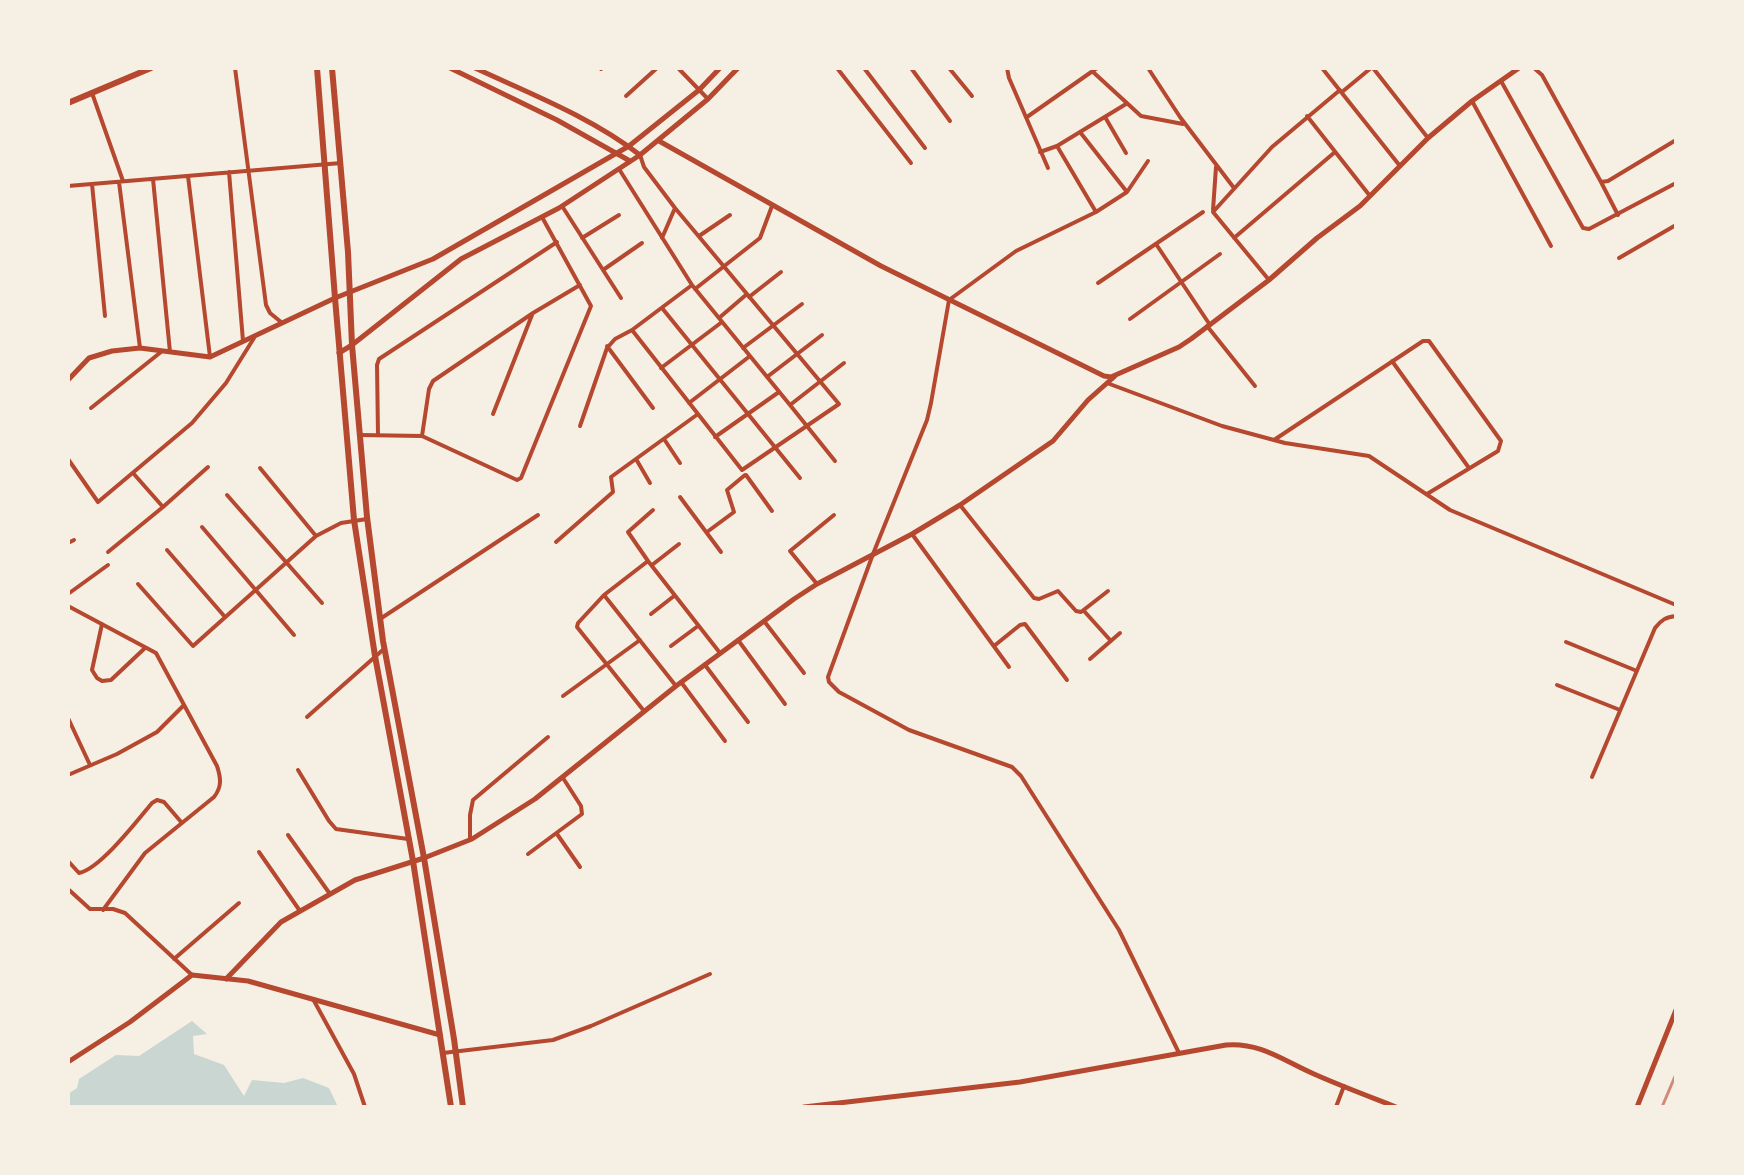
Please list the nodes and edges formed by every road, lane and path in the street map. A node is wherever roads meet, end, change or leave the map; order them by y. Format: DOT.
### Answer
graph roads {
  1 [pos="127,68"];
  2 [pos="151,68"];
  3 [pos="235,68"];
  4 [pos="317,68"];
  5 [pos="332,68"];
  6 [pos="450,68"];
  7 [pos="475,68"];
  8 [pos="657,68"];
  9 [pos="678,68"];
  10 [pos="720,68"];
  11 [pos="738,68"];
  12 [pos="837,68"];
  13 [pos="864,68"];
  14 [pos="911,68"];
  15 [pos="949,68"];
  16 [pos="1007,68"];
  17 [pos="1148,68"];
  18 [pos="1322,68"];
  19 [pos="1372,68"];
  20 [pos="1519,68"];
  21 [pos="1534,68"];
  22 [pos="1094,70"];
  23 [pos="130,76"];
  24 [pos="1501,81"];
  25 [pos="699,90"];
  26 [pos="1341,91"];
  27 [pos="92,93"];
  28 [pos="626,96"];
  29 [pos="972,96"];
  30 [pos="708,99"];
  31 [pos="1472,101"];
  32 [pos="68,103"];
  33 [pos="1126,104"];
  34 [pos="1307,116"];
  35 [pos="1105,117"];
  36 [pos="1026,118"];
  37 [pos="950,121"];
  38 [pos="1185,124"];
  39 [pos="1080,132"];
  40 [pos="1428,138"];
  41 [pos="1676,140"];
  42 [pos="659,141"];
  43 [pos="629,146"];
  44 [pos="1057,146"];
  45 [pos="925,148"];
  46 [pos="1040,152"];
  47 [pos="1335,152"];
  48 [pos="618,153"];
  49 [pos="1126,153"];
  50 [pos="640,155"];
  51 [pos="630,161"];
  52 [pos="1148,161"];
  53 [pos="341,163"];
  54 [pos="911,163"];
  55 [pos="325,164"];
  56 [pos="1216,164"];
  57 [pos="1400,166"];
  58 [pos="644,167"];
  59 [pos="1048,168"];
  60 [pos="619,169"];
  61 [pos="250,170"];
  62 [pos="229,172"];
  63 [pos="188,176"];
  64 [pos="153,179"];
  65 [pos="121,181"];
  66 [pos="1601,182"];
  67 [pos="1676,183"];
  68 [pos="92,184"];
  69 [pos="68,186"];
  70 [pos="1234,188"];
  71 [pos="1127,192"];
  72 [pos="1370,196"];
  73 [pos="562,206"];
  74 [pos="772,206"];
  75 [pos="675,208"];
  76 [pos="1096,212"];
  77 [pos="1203,212"];
  78 [pos="1213,212"];
  79 [pos="619,215"];
  80 [pos="730,215"];
  81 [pos="1618,215"];
  82 [pos="542,217"];
  83 [pos="1676,225"];
  84 [pos="699,236"];
  85 [pos="582,238"];
  86 [pos="662,238"];
  87 [pos="1234,238"];
  88 [pos="557,242"];
  89 [pos="642,243"];
  90 [pos="1156,244"];
  91 [pos="1551,246"];
  92 [pos="1220,254"];
  93 [pos="1619,258"];
  94 [pos="724,267"];
  95 [pos="603,270"];
  96 [pos="781,272"];
  97 [pos="1269,280"];
  98 [pos="1182,282"];
  99 [pos="1098,283"];
  100 [pos="580,285"];
  101 [pos="693,287"];
  102 [pos="349,293"];
  103 [pos="748,296"];
  104 [pos="335,298"];
  105 [pos="621,298"];
  106 [pos="949,300"];
  107 [pos="802,304"];
  108 [pos="662,308"];
  109 [pos="533,313"];
  110 [pos="105,316"];
  111 [pos="1130,319"];
  112 [pos="720,320"];
  113 [pos="281,322"];
  114 [pos="772,325"];
  115 [pos="1208,326"];
  116 [pos="632,330"];
  117 [pos="256,334"];
  118 [pos="822,335"];
  119 [pos="243,341"];
  120 [pos="692,344"];
  121 [pos="352,345"];
  122 [pos="607,346"];
  123 [pos="140,348"];
  124 [pos="743,348"];
  125 [pos="166,351"];
  126 [pos="339,353"];
  127 [pos="796,354"];
  128 [pos="750,356"];
  129 [pos="210,357"];
  130 [pos="1392,361"];
  131 [pos="844,363"];
  132 [pos="661,368"];
  133 [pos="1115,376"];
  134 [pos="767,377"];
  135 [pos="720,379"];
  136 [pos="68,380"];
  137 [pos="820,382"];
  138 [pos="1107,383"];
  139 [pos="1255,386"];
  140 [pos="779,392"];
  141 [pos="689,403"];
  142 [pos="790,405"];
  143 [pos="91,408"];
  144 [pos="653,408"];
  145 [pos="493,414"];
  146 [pos="698,414"];
  147 [pos="748,414"];
  148 [pos="806,425"];
  149 [pos="580,426"];
  150 [pos="360,435"];
  151 [pos="378,435"];
  152 [pos="422,436"];
  153 [pos="715,437"];
  154 [pos="664,439"];
  155 [pos="1274,440"];
  156 [pos="775,447"];
  157 [pos="68,459"];
  158 [pos="636,459"];
  159 [pos="835,461"];
  160 [pos="680,463"];
  161 [pos="208,467"];
  162 [pos="260,468"];
  163 [pos="1469,468"];
  164 [pos="744,472"];
  165 [pos="133,473"];
  166 [pos="800,478"];
  167 [pos="650,483"];
  168 [pos="1426,494"];
  169 [pos="227,495"];
  170 [pos="680,497"];
  171 [pos="960,505"];
  172 [pos="163,507"];
  173 [pos="653,510"];
  174 [pos="772,511"];
  175 [pos="538,515"];
  176 [pos="834,515"];
  177 [pos="367,519"];
  178 [pos="354,520"];
  179 [pos="202,527"];
  180 [pos="707,532"];
  181 [pos="912,534"];
  182 [pos="316,536"];
  183 [pos="556,542"];
  184 [pos="679,544"];
  185 [pos="167,550"];
  186 [pos="108,552"];
  187 [pos="721,552"];
  188 [pos="873,554"];
  189 [pos="288,562"];
  190 [pos="650,563"];
  191 [pos="108,565"];
  192 [pos="138,584"];
  193 [pos="817,584"];
  194 [pos="255,590"];
  195 [pos="1108,591"];
  196 [pos="68,594"];
  197 [pos="604,595"];
  198 [pos="675,595"];
  199 [pos="322,603"];
  200 [pos="1676,605"];
  201 [pos="68,606"];
  202 [pos="1084,611"];
  203 [pos="651,614"];
  204 [pos="1676,616"];
  205 [pos="225,617"];
  206 [pos="380,619"];
  207 [pos="764,621"];
  208 [pos="102,624"];
  209 [pos="699,626"];
  210 [pos="1120,633"];
  211 [pos="294,635"];
  212 [pos="640,640"];
  213 [pos="738,640"];
  214 [pos="1111,641"];
  215 [pos="1566,642"];
  216 [pos="671,646"];
  217 [pos="994,646"];
  218 [pos="145,648"];
  219 [pos="385,648"];
  220 [pos="720,653"];
  221 [pos="375,656"];
  222 [pos="1090,659"];
  223 [pos="607,664"];
  224 [pos="705,665"];
  225 [pos="1009,667"];
  226 [pos="1637,671"];
  227 [pos="804,673"];
  228 [pos="1067,680"];
  229 [pos="679,684"];
  230 [pos="1557,685"];
  231 [pos="563,696"];
  232 [pos="785,704"];
  233 [pos="184,705"];
  234 [pos="1620,710"];
  235 [pos="644,712"];
  236 [pos="307,717"];
  237 [pos="68,718"];
  238 [pos="748,722"];
  239 [pos="548,737"];
  240 [pos="725,741"];
  241 [pos="90,765"];
  242 [pos="298,770"];
  243 [pos="68,775"];
  244 [pos="563,777"];
  245 [pos="1592,777"];
  246 [pos="182,823"];
  247 [pos="557,834"];
  248 [pos="288,835"];
  249 [pos="408,839"];
  250 [pos="470,840"];
  251 [pos="259,852"];
  252 [pos="528,854"];
  253 [pos="424,858"];
  254 [pos="68,861"];
  255 [pos="413,861"];
  256 [pos="580,867"];
  257 [pos="68,889"];
  258 [pos="330,894"];
  259 [pos="239,903"];
  260 [pos="103,910"];
  261 [pos="300,911"];
  262 [pos="174,959"];
  263 [pos="710,974"];
  264 [pos="192,975"];
  265 [pos="226,979"];
  266 [pos="313,999"];
  267 [pos="1676,1010"];
  268 [pos="440,1035"];
  269 [pos="442,1053"];
  270 [pos="456,1053"];
  271 [pos="1179,1053"];
  272 [pos="68,1062"];
  273 [pos="1344,1086"];
  274 [pos="365,1107"];
  275 [pos="451,1107"];
  276 [pos="463,1107"];
  277 [pos="804,1107"];
  278 [pos="1336,1107"];
  279 [pos="1396,1107"];
  280 [pos="1637,1107"];
  1 -- 23 [label="street"];
  2 -- 23 [label="main road"];
  3 -- 61 [label="street"];
  4 -- 55 [label="main road"];
  5 -- 53 [label="main road"];
  6 -- 48 [label="street"];
  7 -- 43 [label="street"];
  8 -- 28 [label="street"];
  9 -- 25 [label="street"];
  10 -- 25 [label="street"];
  11 -- 30 [label="street"];
  12 -- 54 [label="street"];
  13 -- 45 [label="street"];
  14 -- 37 [label="street"];
  15 -- 29 [label="street"];
  16 -- 36 [label="street"];
  17 -- 38 [label="street"];
  18 -- 26 [label="street"];
  19 -- 26 [label="street"];
  19 -- 40 [label="street"];
  20 -- 24 [label="street"];
  21 -- 66 [label="street"];
  22 -- 33 [label="street"];
  22 -- 36 [label="street"];
  23 -- 27 [label="main road"];
  24 -- 31 [label="street"];
  24 -- 81 [label="street"];
  25 -- 30 [label="street"];
  25 -- 43 [label="street"];
  26 -- 34 [label="street"];
  26 -- 57 [label="street"];
  27 -- 32 [label="main road"];
  27 -- 65 [label="street"];
  30 -- 42 [label="street"];
  31 -- 40 [label="street"];
  31 -- 91 [label="street"];
  33 -- 35 [label="street"];
  33 -- 38 [label="street"];
  34 -- 47 [label="street"];
  34 -- 70 [label="street"];
  35 -- 39 [label="street"];
  35 -- 49 [label="street"];
  36 -- 46 [label="street"];
  38 -- 56 [label="street"];
  39 -- 44 [label="street"];
  39 -- 71 [label="street"];
  40 -- 57 [label="street"];
  41 -- 66 [label="street"];
  42 -- 50 [label="street"];
  42 -- 74 [label="street"];
  43 -- 48 [label="street"];
  43 -- 50 [label="street"];
  44 -- 46 [label="street"];
  44 -- 76 [label="street"];
  46 -- 59 [label="street"];
  47 -- 72 [label="street"];
  47 -- 87 [label="street"];
  48 -- 51 [label="street"];
  48 -- 102 [label="street"];
  50 -- 51 [label="street"];
  50 -- 58 [label="street"];
  51 -- 58 [label="street"];
  51 -- 60 [label="street"];
  52 -- 71 [label="street"];
  53 -- 55 [label="street"];
  53 -- 102 [label="main road"];
  55 -- 61 [label="street"];
  55 -- 104 [label="main road"];
  56 -- 70 [label="street"];
  56 -- 78 [label="street"];
  57 -- 72 [label="street"];
  58 -- 75 [label="street"];
  60 -- 73 [label="street"];
  60 -- 86 [label="street"];
  61 -- 62 [label="street"];
  61 -- 113 [label="street"];
  62 -- 63 [label="street"];
  62 -- 119 [label="street"];
  63 -- 64 [label="street"];
  63 -- 129 [label="street"];
  64 -- 65 [label="street"];
  64 -- 125 [label="street"];
  65 -- 68 [label="street"];
  65 -- 123 [label="street"];
  66 -- 81 [label="street"];
  67 -- 81 [label="street"];
  68 -- 69 [label="street"];
  68 -- 110 [label="street"];
  70 -- 78 [label="street"];
  71 -- 76 [label="street"];
  72 -- 97 [label="street"];
  73 -- 82 [label="street"];
  73 -- 85 [label="street"];
  74 -- 94 [label="street"];
  74 -- 106 [label="street"];
  75 -- 84 [label="street"];
  75 -- 86 [label="street"];
  76 -- 106 [label="street"];
  77 -- 90 [label="street"];
  78 -- 87 [label="street"];
  79 -- 85 [label="street"];
  80 -- 84 [label="street"];
  82 -- 88 [label="street"];
  82 -- 121 [label="street"];
  83 -- 93 [label="street"];
  84 -- 94 [label="street"];
  85 -- 95 [label="street"];
  86 -- 101 [label="street"];
  87 -- 97 [label="street"];
  88 -- 100 [label="street"];
  88 -- 151 [label="street"];
  89 -- 95 [label="street"];
  90 -- 98 [label="street"];
  90 -- 99 [label="street"];
  92 -- 98 [label="street"];
  94 -- 101 [label="street"];
  94 -- 103 [label="street"];
  95 -- 105 [label="street"];
  96 -- 103 [label="street"];
  97 -- 115 [label="street"];
  98 -- 111 [label="street"];
  98 -- 115 [label="street"];
  100 -- 109 [label="street"];
  100 -- 152 [label="street"];
  101 -- 108 [label="street"];
  101 -- 112 [label="street"];
  102 -- 104 [label="street"];
  102 -- 121 [label="main road"];
  103 -- 112 [label="street"];
  103 -- 114 [label="street"];
  104 -- 113 [label="street"];
  104 -- 126 [label="main road"];
  106 -- 133 [label="street"];
  106 -- 188 [label="street"];
  107 -- 114 [label="street"];
  108 -- 116 [label="street"];
  108 -- 120 [label="street"];
  109 -- 145 [label="street"];
  109 -- 152 [label="street"];
  112 -- 120 [label="street"];
  112 -- 124 [label="street"];
  113 -- 117 [label="street"];
  114 -- 124 [label="street"];
  114 -- 127 [label="street"];
  115 -- 133 [label="street"];
  115 -- 139 [label="street"];
  116 -- 122 [label="street"];
  116 -- 132 [label="street"];
  117 -- 119 [label="street"];
  117 -- 165 [label="street"];
  118 -- 127 [label="street"];
  119 -- 129 [label="street"];
  120 -- 132 [label="street"];
  120 -- 135 [label="street"];
  121 -- 126 [label="street"];
  121 -- 150 [label="main road"];
  122 -- 144 [label="street"];
  122 -- 149 [label="street"];
  123 -- 125 [label="street"];
  123 -- 136 [label="street"];
  124 -- 128 [label="street"];
  125 -- 129 [label="street"];
  125 -- 143 [label="street"];
  126 -- 178 [label="main road"];
  127 -- 134 [label="street"];
  127 -- 137 [label="street"];
  128 -- 134 [label="street"];
  128 -- 135 [label="street"];
  130 -- 155 [label="street"];
  130 -- 163 [label="street"];
  130 -- 163 [label="street"];
  131 -- 137 [label="street"];
  132 -- 141 [label="street"];
  133 -- 138 [label="street"];
  134 -- 140 [label="street"];
  135 -- 141 [label="street"];
  135 -- 147 [label="street"];
  137 -- 142 [label="street"];
  137 -- 148 [label="street"];
  138 -- 155 [label="street"];
  138 -- 171 [label="street"];
  140 -- 142 [label="street"];
  140 -- 147 [label="street"];
  141 -- 146 [label="street"];
  142 -- 148 [label="street"];
  146 -- 153 [label="street"];
  146 -- 154 [label="street"];
  147 -- 153 [label="street"];
  147 -- 156 [label="street"];
  148 -- 156 [label="street"];
  148 -- 159 [label="street"];
  150 -- 151 [label="street"];
  150 -- 177 [label="main road"];
  151 -- 152 [label="street"];
  153 -- 164 [label="street"];
  154 -- 158 [label="street"];
  154 -- 160 [label="street"];
  155 -- 168 [label="street"];
  156 -- 164 [label="street"];
  156 -- 166 [label="street"];
  157 -- 165 [label="street"];
  158 -- 167 [label="street"];
  158 -- 183 [label="street"];
  161 -- 172 [label="street"];
  162 -- 182 [label="street"];
  163 -- 168 [label="street"];
  164 -- 174 [label="street"];
  164 -- 180 [label="street"];
  165 -- 172 [label="street"];
  168 -- 200 [label="street"];
  169 -- 189 [label="street"];
  170 -- 180 [label="street"];
  171 -- 181 [label="street"];
  171 -- 202 [label="street"];
  172 -- 186 [label="street"];
  173 -- 190 [label="street"];
  175 -- 206 [label="street"];
  176 -- 193 [label="street"];
  177 -- 178 [label="street"];
  177 -- 206 [label="main road"];
  178 -- 182 [label="street"];
  178 -- 221 [label="main road"];
  179 -- 194 [label="street"];
  180 -- 187 [label="street"];
  181 -- 188 [label="street"];
  181 -- 217 [label="street"];
  182 -- 189 [label="street"];
  184 -- 190 [label="street"];
  185 -- 205 [label="street"];
  188 -- 193 [label="street"];
  188 -- 271 [label="street"];
  189 -- 194 [label="street"];
  189 -- 199 [label="street"];
  190 -- 197 [label="street"];
  190 -- 198 [label="street"];
  191 -- 196 [label="street"];
  192 -- 205 [label="street"];
  193 -- 207 [label="street"];
  194 -- 205 [label="street"];
  194 -- 211 [label="street"];
  195 -- 202 [label="street"];
  197 -- 212 [label="street"];
  197 -- 223 [label="street"];
  198 -- 203 [label="street"];
  198 -- 209 [label="street"];
  201 -- 208 [label="street"];
  202 -- 214 [label="street"];
  204 -- 226 [label="street"];
  206 -- 219 [label="main road"];
  207 -- 213 [label="street"];
  207 -- 227 [label="street"];
  208 -- 218 [label="street"];
  208 -- 218 [label="street"];
  209 -- 216 [label="street"];
  209 -- 220 [label="street"];
  210 -- 214 [label="street"];
  212 -- 223 [label="street"];
  212 -- 229 [label="street"];
  213 -- 220 [label="street"];
  213 -- 232 [label="street"];
  214 -- 222 [label="street"];
  215 -- 226 [label="street"];
  217 -- 225 [label="street"];
  217 -- 228 [label="street"];
  218 -- 233 [label="street"];
  219 -- 221 [label="street"];
  219 -- 253 [label="main road"];
  220 -- 224 [label="street"];
  221 -- 236 [label="street"];
  221 -- 249 [label="main road"];
  223 -- 231 [label="street"];
  223 -- 235 [label="street"];
  224 -- 229 [label="street"];
  224 -- 238 [label="street"];
  226 -- 234 [label="street"];
  229 -- 235 [label="street"];
  229 -- 240 [label="street"];
  230 -- 234 [label="street"];
  233 -- 241 [label="street"];
  233 -- 246 [label="street"];
  234 -- 245 [label="street"];
  235 -- 244 [label="street"];
  237 -- 241 [label="street"];
  239 -- 250 [label="street"];
  241 -- 243 [label="street"];
  242 -- 249 [label="street"];
  244 -- 247 [label="street"];
  244 -- 250 [label="street"];
  246 -- 254 [label="street"];
  246 -- 260 [label="street"];
  247 -- 252 [label="street"];
  247 -- 256 [label="street"];
  248 -- 258 [label="street"];
  249 -- 255 [label="main road"];
  250 -- 253 [label="street"];
  251 -- 261 [label="street"];
  253 -- 255 [label="street"];
  253 -- 270 [label="main road"];
  255 -- 258 [label="street"];
  255 -- 268 [label="main road"];
  257 -- 260 [label="street"];
  258 -- 261 [label="street"];
  259 -- 262 [label="street"];
  260 -- 262 [label="street"];
  261 -- 265 [label="street"];
  262 -- 264 [label="street"];
  263 -- 270 [label="street"];
  264 -- 265 [label="street"];
  264 -- 272 [label="street"];
  265 -- 266 [label="street"];
  266 -- 268 [label="street"];
  266 -- 274 [label="street"];
  267 -- 280 [label="street"];
  268 -- 269 [label="main road"];
  269 -- 270 [label="street"];
  269 -- 275 [label="main road"];
  270 -- 276 [label="main road"];
  271 -- 273 [label="street"];
  271 -- 277 [label="street"];
  273 -- 278 [label="street"];
  273 -- 279 [label="street"];
}
